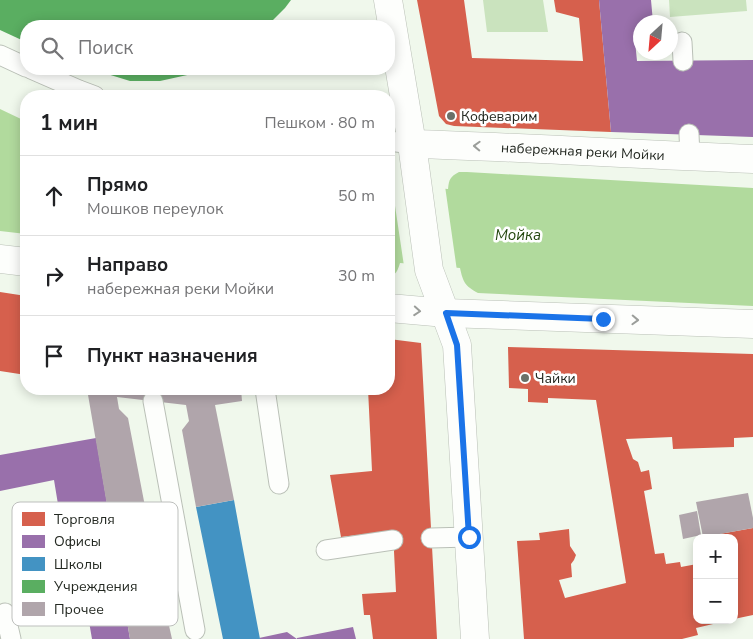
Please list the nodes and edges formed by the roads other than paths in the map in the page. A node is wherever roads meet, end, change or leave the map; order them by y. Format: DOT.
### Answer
graph roads {
  1 [pos="388,0"];
  2 [pos="390,20"];
  3 [pos="682,42"];
  4 [pos="0,55"];
  5 [pos="683,61"];
  6 [pos="20,63"];
  7 [pos="45,75"];
  8 [pos="394,75"];
  9 [pos="79,90"];
  10 [pos="400,143"];
  11 [pos="753,159"];
  12 [pos="0,259"];
  13 [pos="20,261"];
  14 [pos="395,309"];
  15 [pos="446,313"];
  16 [pos="753,324"];
  17 [pos="266,395"];
  18 [pos="153,401"];
  19 [pos="279,484"];
  20 [pos="172,502"];
  21 [pos="178,537"];
  22 [pos="469,537"];
  23 [pos="431,538"];
  24 [pos="393,540"];
  25 [pos="326,550"];
  26 [pos="6,613"];
  27 [pos="195,630"];
  28 [pos="11,639"];
  29 [pos="475,639"];
  1 -- 2 [label="street"];
  3 -- 5 [label="lane"];
  4 -- 6 [label="lane"];
  7 -- 9 [label="lane"];
  8 -- 10 [label="street"];
  11 -- 10 [label="street, набережная реки Мойки, one-way"];
  10 -- 15 [label="street"];
  12 -- 13 [label="street"];
  14 -- 15 [label="street, one-way"];
  15 -- 16 [label="street, one-way"];
  15 -- 22 [label="street"];
  17 -- 19 [label="lane"];
  18 -- 20 [label="lane"];
  21 -- 27 [label="lane"];
  22 -- 23 [label="lane"];
  22 -- 29 [label="street"];
  24 -- 25 [label="lane"];
  26 -- 28 [label="lane"];
}
